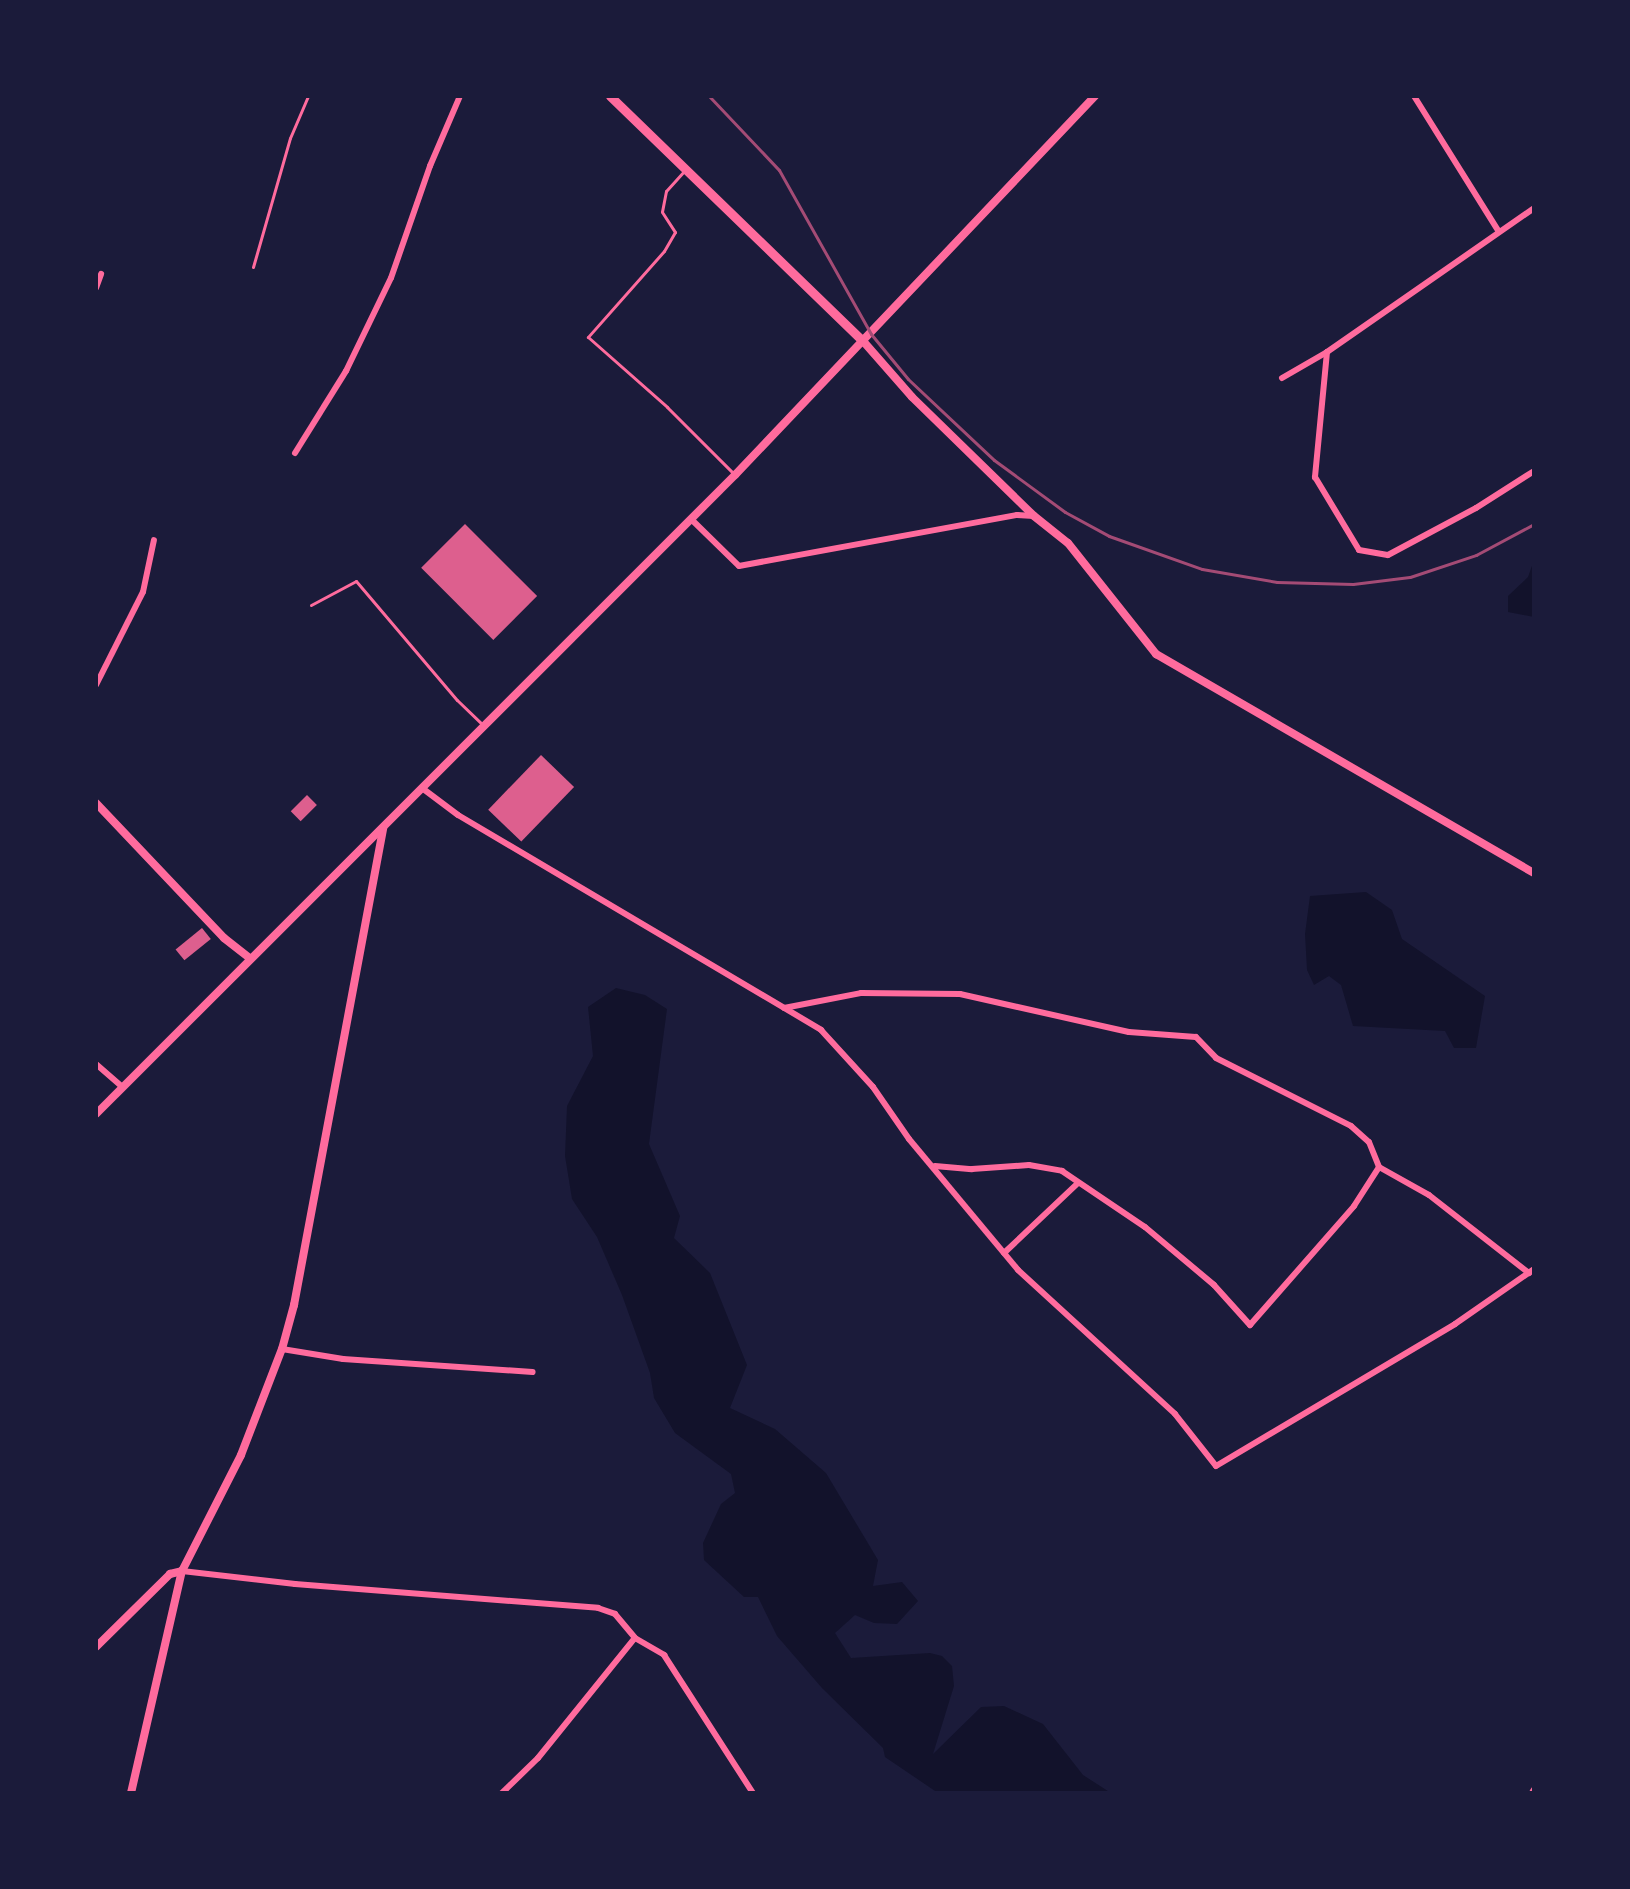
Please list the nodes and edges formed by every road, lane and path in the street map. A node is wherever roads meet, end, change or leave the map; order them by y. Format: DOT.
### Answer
graph roads {
  1 [pos="308,96"];
  2 [pos="460,96"];
  3 [pos="610,96"];
  4 [pos="1095,96"];
  5 [pos="1414,96"];
  6 [pos="686,170"];
  7 [pos="1534,208"];
  8 [pos="1499,232"];
  9 [pos="253,267"];
  10 [pos="99,272"];
  11 [pos="96,288"];
  12 [pos="863,341"];
  13 [pos="1327,352"];
  14 [pos="1282,378"];
  15 [pos="295,453"];
  16 [pos="1534,471"];
  17 [pos="735,475"];
  18 [pos="1034,516"];
  19 [pos="691,519"];
  20 [pos="154,540"];
  21 [pos="311,605"];
  22 [pos="96,685"];
  23 [pos="484,726"];
  24 [pos="422,788"];
  25 [pos="96,803"];
  26 [pos="383,828"];
  27 [pos="1534,873"];
  28 [pos="250,958"];
  29 [pos="784,1008"];
  30 [pos="96,1064"];
  31 [pos="122,1087"];
  32 [pos="96,1114"];
  33 [pos="934,1166"];
  34 [pos="1379,1167"];
  35 [pos="1078,1183"];
  36 [pos="1004,1253"];
  37 [pos="1531,1271"];
  38 [pos="282,1349"];
  39 [pos="533,1372"];
  40 [pos="182,1571"];
  41 [pos="635,1638"];
  42 [pos="96,1647"];
  43 [pos="131,1793"];
  44 [pos="502,1793"];
  45 [pos="753,1793"];
  1 -- 9 [label="lane"];
  2 -- 15 [label="street"];
  3 -- 6 [label="main road"];
  4 -- 12 [label="street"];
  5 -- 8 [label="street"];
  6 -- 12 [label="main road"];
  6 -- 17 [label="lane"];
  7 -- 8 [label="street"];
  8 -- 13 [label="street"];
  10 -- 11 [label="street"];
  12 -- 17 [label="street"];
  12 -- 18 [label="street"];
  13 -- 14 [label="street"];
  13 -- 16 [label="street"];
  17 -- 19 [label="street"];
  18 -- 19 [label="street"];
  18 -- 27 [label="street"];
  19 -- 23 [label="street"];
  20 -- 22 [label="street"];
  21 -- 23 [label="lane"];
  23 -- 24 [label="street"];
  24 -- 26 [label="street"];
  24 -- 29 [label="street"];
  25 -- 28 [label="street"];
  26 -- 28 [label="street"];
  26 -- 38 [label="street"];
  28 -- 31 [label="street"];
  29 -- 33 [label="street"];
  29 -- 34 [label="street"];
  30 -- 31 [label="street"];
  31 -- 32 [label="street"];
  33 -- 35 [label="street"];
  33 -- 36 [label="street"];
  34 -- 35 [label="street"];
  34 -- 37 [label="street"];
  35 -- 36 [label="street"];
  36 -- 37 [label="street"];
  38 -- 39 [label="street"];
  38 -- 40 [label="street"];
  40 -- 41 [label="street"];
  40 -- 42 [label="street"];
  40 -- 43 [label="street"];
  41 -- 44 [label="street"];
  41 -- 45 [label="street"];
}
